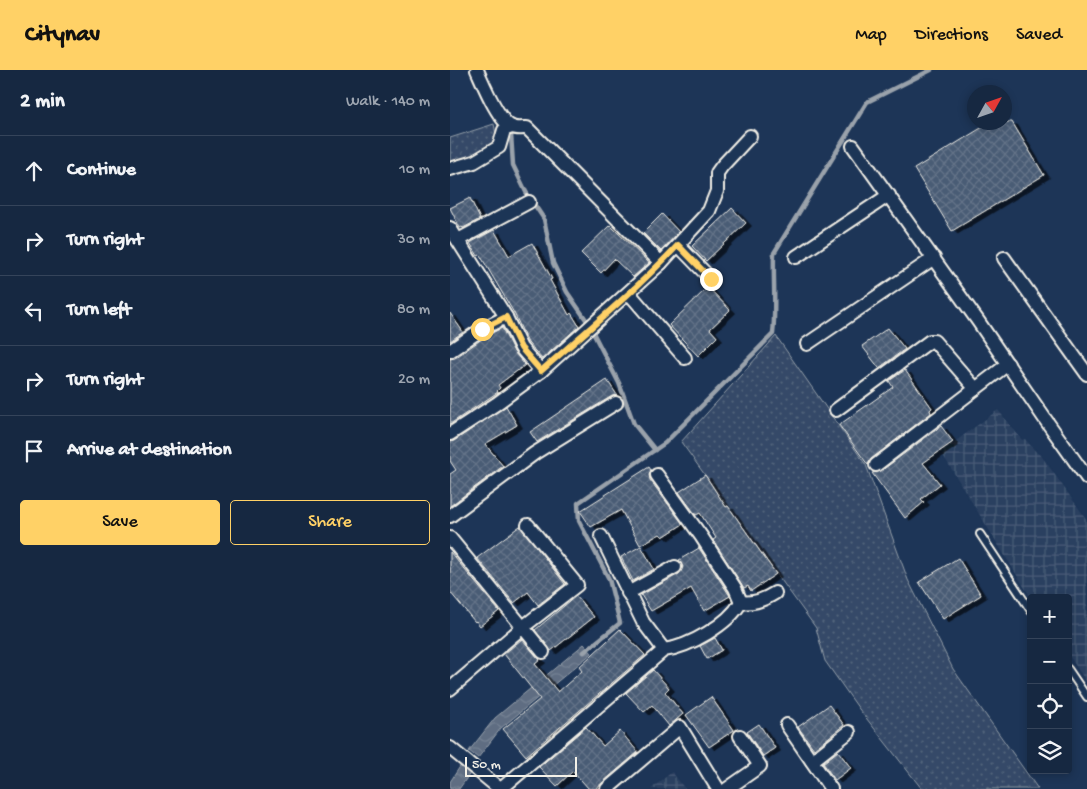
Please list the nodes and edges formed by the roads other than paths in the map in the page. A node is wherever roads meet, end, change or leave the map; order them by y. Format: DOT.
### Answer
graph roads {
  1 [pos="478,70"];
  2 [pos="512,127"];
  3 [pos="750,136"];
  4 [pos="853,146"];
  5 [pos="450,169"];
  6 [pos="889,195"];
  7 [pos="529,202"];
  8 [pos="450,228"];
  9 [pos="458,240"];
  10 [pos="678,245"];
  11 [pos="796,257"];
  12 [pos="934,258"];
  13 [pos="1004,258"];
  14 [pos="661,263"];
  15 [pos="711,279"];
  16 [pos="629,293"];
  17 [pos="506,317"];
  18 [pos="807,344"];
  19 [pos="450,352"];
  20 [pos="685,358"];
  21 [pos="1008,364"];
  22 [pos="541,371"];
  23 [pos="1087,374"];
  24 [pos="975,388"];
  25 [pos="616,403"];
  26 [pos="836,410"];
  27 [pos="450,434"];
  28 [pos="876,465"];
  29 [pos="657,475"];
  30 [pos="1087,478"];
  31 [pos="450,516"];
  32 [pos="528,524"];
  33 [pos="980,534"];
  34 [pos="601,536"];
  35 [pos="450,538"];
  36 [pos="675,567"];
  37 [pos="628,593"];
  38 [pos="775,593"];
  39 [pos="741,602"];
  40 [pos="1027,605"];
  41 [pos="523,627"];
  42 [pos="664,650"];
  43 [pos="543,652"];
  44 [pos="1072,674"];
  45 [pos="450,689"];
  46 [pos="1087,697"];
  47 [pos="787,725"];
  48 [pos="849,732"];
  49 [pos="740,736"];
  50 [pos="450,748"];
  51 [pos="812,761"];
  52 [pos="500,789"];
  53 [pos="607,789"];
  54 [pos="718,789"];
  55 [pos="726,789"];
  56 [pos="831,789"];
  1 -- 2 [label="street"];
  2 -- 5 [label="street"];
  2 -- 14 [label="street"];
  3 -- 10 [label="street"];
  4 -- 6 [label="street"];
  6 -- 11 [label="street"];
  6 -- 12 [label="street"];
  7 -- 9 [label="street"];
  8 -- 9 [label="street"];
  9 -- 17 [label="street"];
  10 -- 14 [label="street"];
  10 -- 15 [label="street"];
  12 -- 18 [label="street"];
  12 -- 21 [label="street"];
  13 -- 23 [label="street"];
  14 -- 16 [label="street"];
  16 -- 20 [label="street"];
  16 -- 22 [label="street"];
  17 -- 19 [label="street"];
  17 -- 22 [label="street"];
  21 -- 24 [label="street"];
  21 -- 30 [label="street"];
  22 -- 27 [label="street"];
  24 -- 26 [label="street"];
  24 -- 28 [label="street"];
  25 -- 31 [label="street"];
  29 -- 39 [label="street"];
  32 -- 41 [label="street"];
  33 -- 40 [label="lane"];
  34 -- 37 [label="street"];
  35 -- 41 [label="street"];
  36 -- 37 [label="street"];
  37 -- 42 [label="street"];
  38 -- 39 [label="street"];
  39 -- 42 [label="street"];
  41 -- 43 [label="street"];
  41 -- 45 [label="street"];
  42 -- 52 [label="street"];
  44 -- 46 [label="lane"];
  47 -- 51 [label="street"];
  48 -- 51 [label="street"];
  49 -- 55 [label="street"];
  50 -- 52 [label="street"];
  51 -- 56 [label="street"];
  53 -- 54 [label="street"];
}
